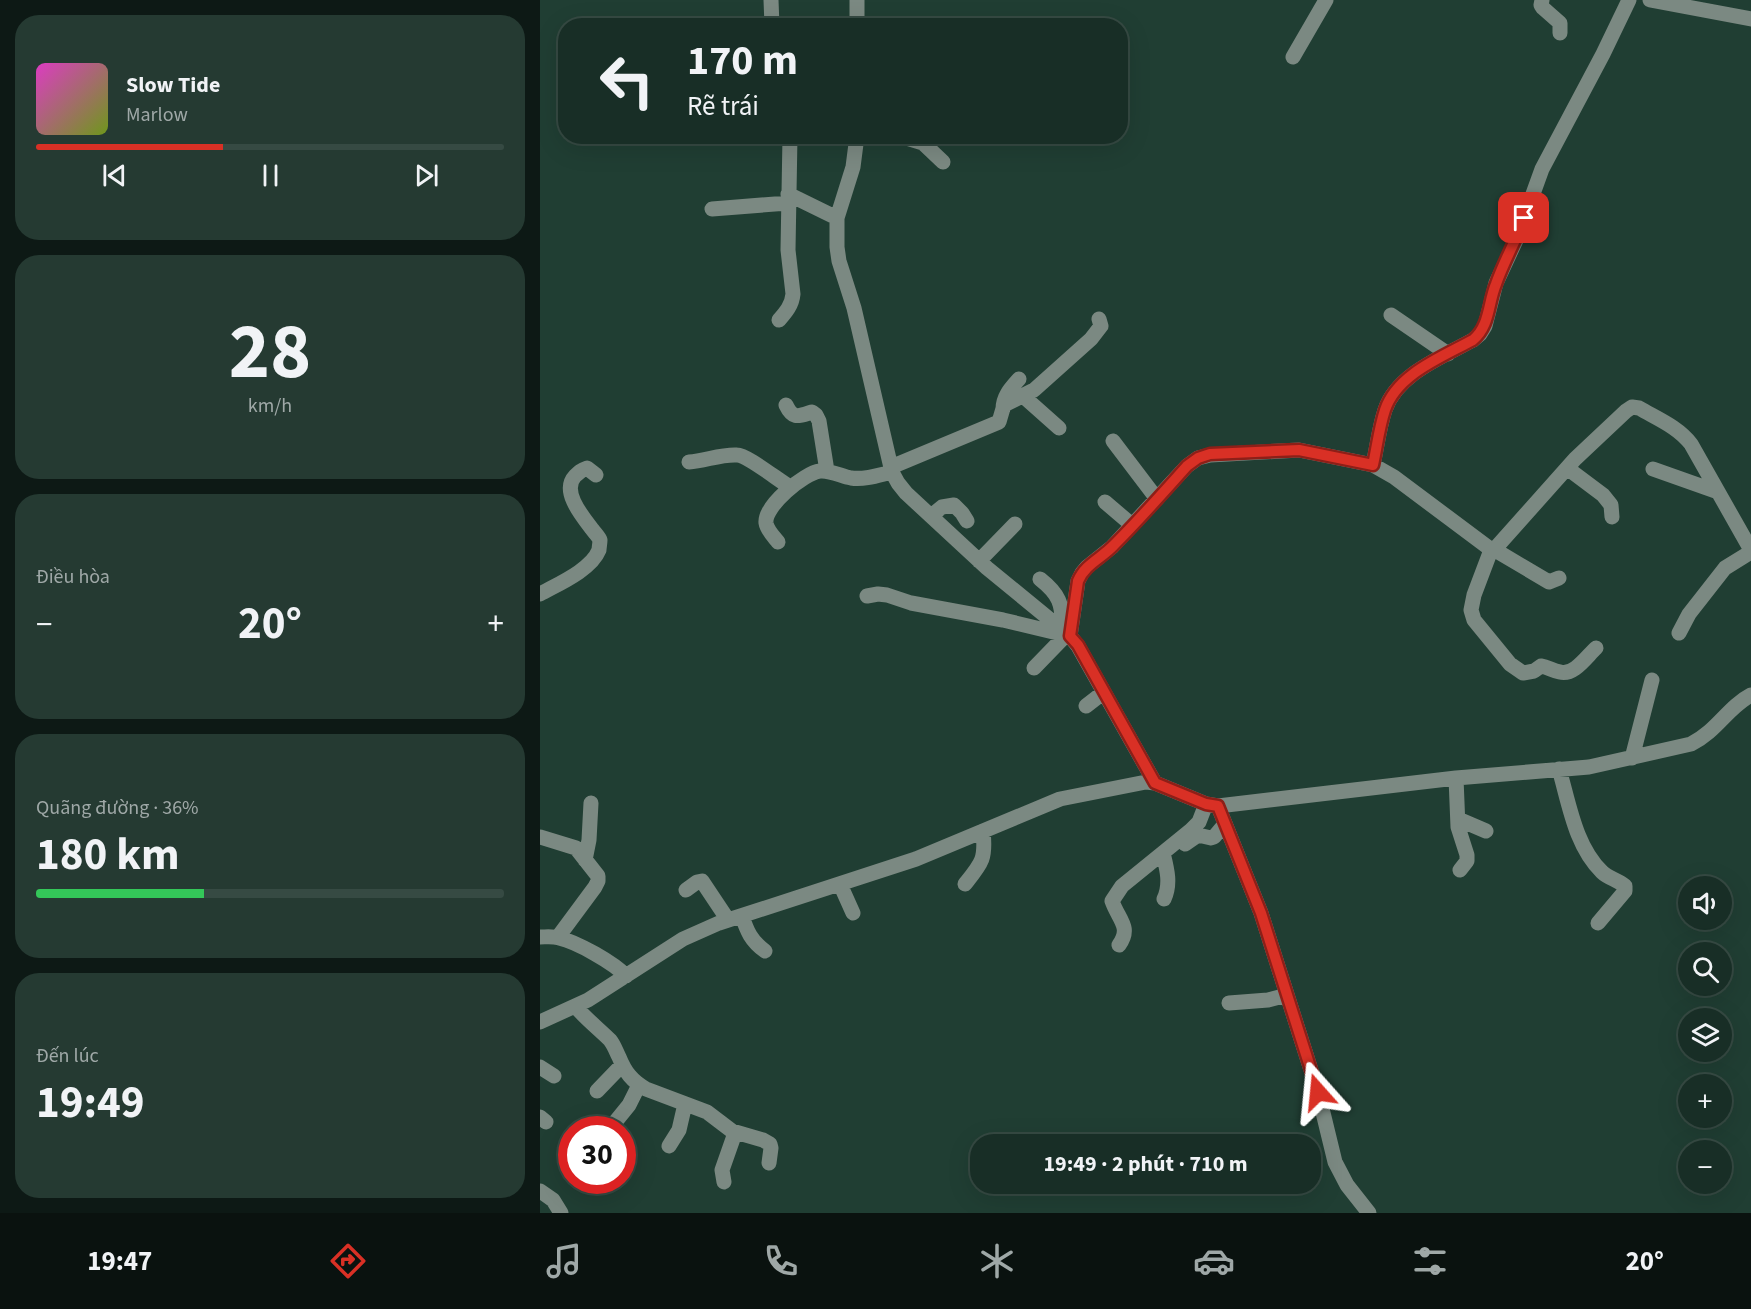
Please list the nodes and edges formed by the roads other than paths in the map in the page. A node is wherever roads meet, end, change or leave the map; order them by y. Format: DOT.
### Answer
graph roads {
  1 [pos="771,0"];
  2 [pos="856,0"];
  3 [pos="1326,0"];
  4 [pos="1542,0"];
  5 [pos="1629,0"];
  6 [pos="1650,0"];
  7 [pos="772,18"];
  8 [pos="857,18"];
  9 [pos="1751,19"];
  10 [pos="1560,33"];
  11 [pos="1293,57"];
  12 [pos="790,144"];
  13 [pos="856,144"];
  14 [pos="924,144"];
  15 [pos="944,162"];
  16 [pos="788,199"];
  17 [pos="712,209"];
  18 [pos="837,218"];
  19 [pos="1391,315"];
  20 [pos="1099,319"];
  21 [pos="778,320"];
  22 [pos="1448,354"];
  23 [pos="1019,379"];
  24 [pos="1023,396"];
  25 [pos="786,405"];
  26 [pos="1003,409"];
  27 [pos="1059,428"];
  28 [pos="1113,441"];
  29 [pos="689,462"];
  30 [pos="1373,465"];
  31 [pos="1567,468"];
  32 [pos="1653,469"];
  33 [pos="892,470"];
  34 [pos="827,471"];
  35 [pos="596,475"];
  36 [pos="790,487"];
  37 [pos="1718,492"];
  38 [pos="1157,499"];
  39 [pos="1105,502"];
  40 [pos="931,516"];
  41 [pos="1612,517"];
  42 [pos="967,521"];
  43 [pos="1015,525"];
  44 [pos="1132,525"];
  45 [pos="778,542"];
  46 [pos="1493,550"];
  47 [pos="1751,551"];
  48 [pos="979,561"];
  49 [pos="1559,578"];
  50 [pos="1040,579"];
  51 [pos="540,594"];
  52 [pos="867,596"];
  53 [pos="1066,633"];
  54 [pos="1679,633"];
  55 [pos="1596,648"];
  56 [pos="1034,668"];
  57 [pos="1652,680"];
  58 [pos="1104,692"];
  59 [pos="1751,695"];
  60 [pos="1086,706"];
  61 [pos="1632,758"];
  62 [pos="1559,770"];
  63 [pos="1456,778"];
  64 [pos="1155,783"];
  65 [pos="591,803"];
  66 [pos="1212,805"];
  67 [pos="1458,819"];
  68 [pos="1225,824"];
  69 [pos="983,831"];
  70 [pos="1486,831"];
  71 [pos="540,837"];
  72 [pos="1171,851"];
  73 [pos="585,860"];
  74 [pos="1460,870"];
  75 [pos="840,884"];
  76 [pos="965,884"];
  77 [pos="686,890"];
  78 [pos="1164,899"];
  79 [pos="853,913"];
  80 [pos="735,918"];
  81 [pos="1598,923"];
  82 [pos="540,937"];
  83 [pos="558,938"];
  84 [pos="1119,945"];
  85 [pos="765,951"];
  86 [pos="626,976"];
  87 [pos="1287,995"];
  88 [pos="1229,1003"];
  89 [pos="576,1007"];
  90 [pos="540,1022"];
  91 [pos="622,1065"];
  92 [pos="540,1067"];
  93 [pos="554,1076"];
  94 [pos="639,1085"];
  95 [pos="597,1091"];
  96 [pos="685,1104"];
  97 [pos="620,1116"];
  98 [pos="732,1130"];
  99 [pos="669,1146"];
  100 [pos="769,1162"];
  101 [pos="711,1172"];
  102 [pos="724,1182"];
  103 [pos="540,1191"];
  104 [pos="561,1213"];
  105 [pos="1369,1213"];
  1 -- 7 [label="street"];
  2 -- 8 [label="street"];
  3 -- 11 [label="street"];
  4 -- 10 [label="street"];
  5 -- 22 [label="street"];
  6 -- 9 [label="street"];
  12 -- 16 [label="street"];
  13 -- 18 [label="street"];
  14 -- 15 [label="street"];
  16 -- 17 [label="street"];
  16 -- 18 [label="street"];
  16 -- 21 [label="street"];
  18 -- 33 [label="street"];
  19 -- 22 [label="street"];
  20 -- 24 [label="street"];
  22 -- 30 [label="street"];
  23 -- 26 [label="street"];
  24 -- 26 [label="street"];
  24 -- 27 [label="street"];
  25 -- 34 [label="street"];
  26 -- 33 [label="street"];
  28 -- 38 [label="street"];
  29 -- 36 [label="street"];
  30 -- 38 [label="street"];
  30 -- 46 [label="street"];
  31 -- 37 [label="street"];
  31 -- 41 [label="street"];
  31 -- 46 [label="street"];
  32 -- 37 [label="street"];
  33 -- 34 [label="street"];
  33 -- 40 [label="street"];
  34 -- 36 [label="street"];
  35 -- 51 [label="street"];
  36 -- 45 [label="street"];
  37 -- 47 [label="street"];
  38 -- 44 [label="street"];
  39 -- 44 [label="street"];
  40 -- 42 [label="street"];
  40 -- 48 [label="street"];
  43 -- 48 [label="street"];
  44 -- 53 [label="street"];
  46 -- 49 [label="street"];
  46 -- 55 [label="street"];
  47 -- 54 [label="street"];
  48 -- 53 [label="street"];
  50 -- 53 [label="street"];
  52 -- 53 [label="street"];
  53 -- 56 [label="street"];
  53 -- 58 [label="street"];
  57 -- 61 [label="street"];
  58 -- 60 [label="street"];
  58 -- 64 [label="street"];
  59 -- 61 [label="street"];
  61 -- 62 [label="street"];
  62 -- 63 [label="street"];
  62 -- 81 [label="street"];
  63 -- 66 [label="street"];
  63 -- 67 [label="street"];
  64 -- 66 [label="street"];
  64 -- 69 [label="street"];
  65 -- 73 [label="street"];
  66 -- 68 [label="street"];
  66 -- 72 [label="street"];
  67 -- 70 [label="street"];
  67 -- 74 [label="street"];
  68 -- 72 [label="street"];
  68 -- 87 [label="street"];
  69 -- 75 [label="street"];
  69 -- 76 [label="street"];
  71 -- 73 [label="street"];
  72 -- 78 [label="street"];
  72 -- 84 [label="street"];
  73 -- 83 [label="street"];
  75 -- 79 [label="street"];
  75 -- 80 [label="street"];
  77 -- 80 [label="street"];
  80 -- 85 [label="street"];
  80 -- 86 [label="street"];
  82 -- 83 [label="street"];
  83 -- 86 [label="street"];
  86 -- 89 [label="street"];
  87 -- 88 [label="street"];
  87 -- 105 [label="street"];
  89 -- 90 [label="street"];
  89 -- 91 [label="street"];
  91 -- 94 [label="street"];
  91 -- 95 [label="street"];
  92 -- 93 [label="street"];
  94 -- 96 [label="street"];
  94 -- 97 [label="street"];
  96 -- 98 [label="street"];
  96 -- 99 [label="street"];
  98 -- 100 [label="street"];
  98 -- 101 [label="street"];
  98 -- 102 [label="street"];
  103 -- 104 [label="street"];
}
